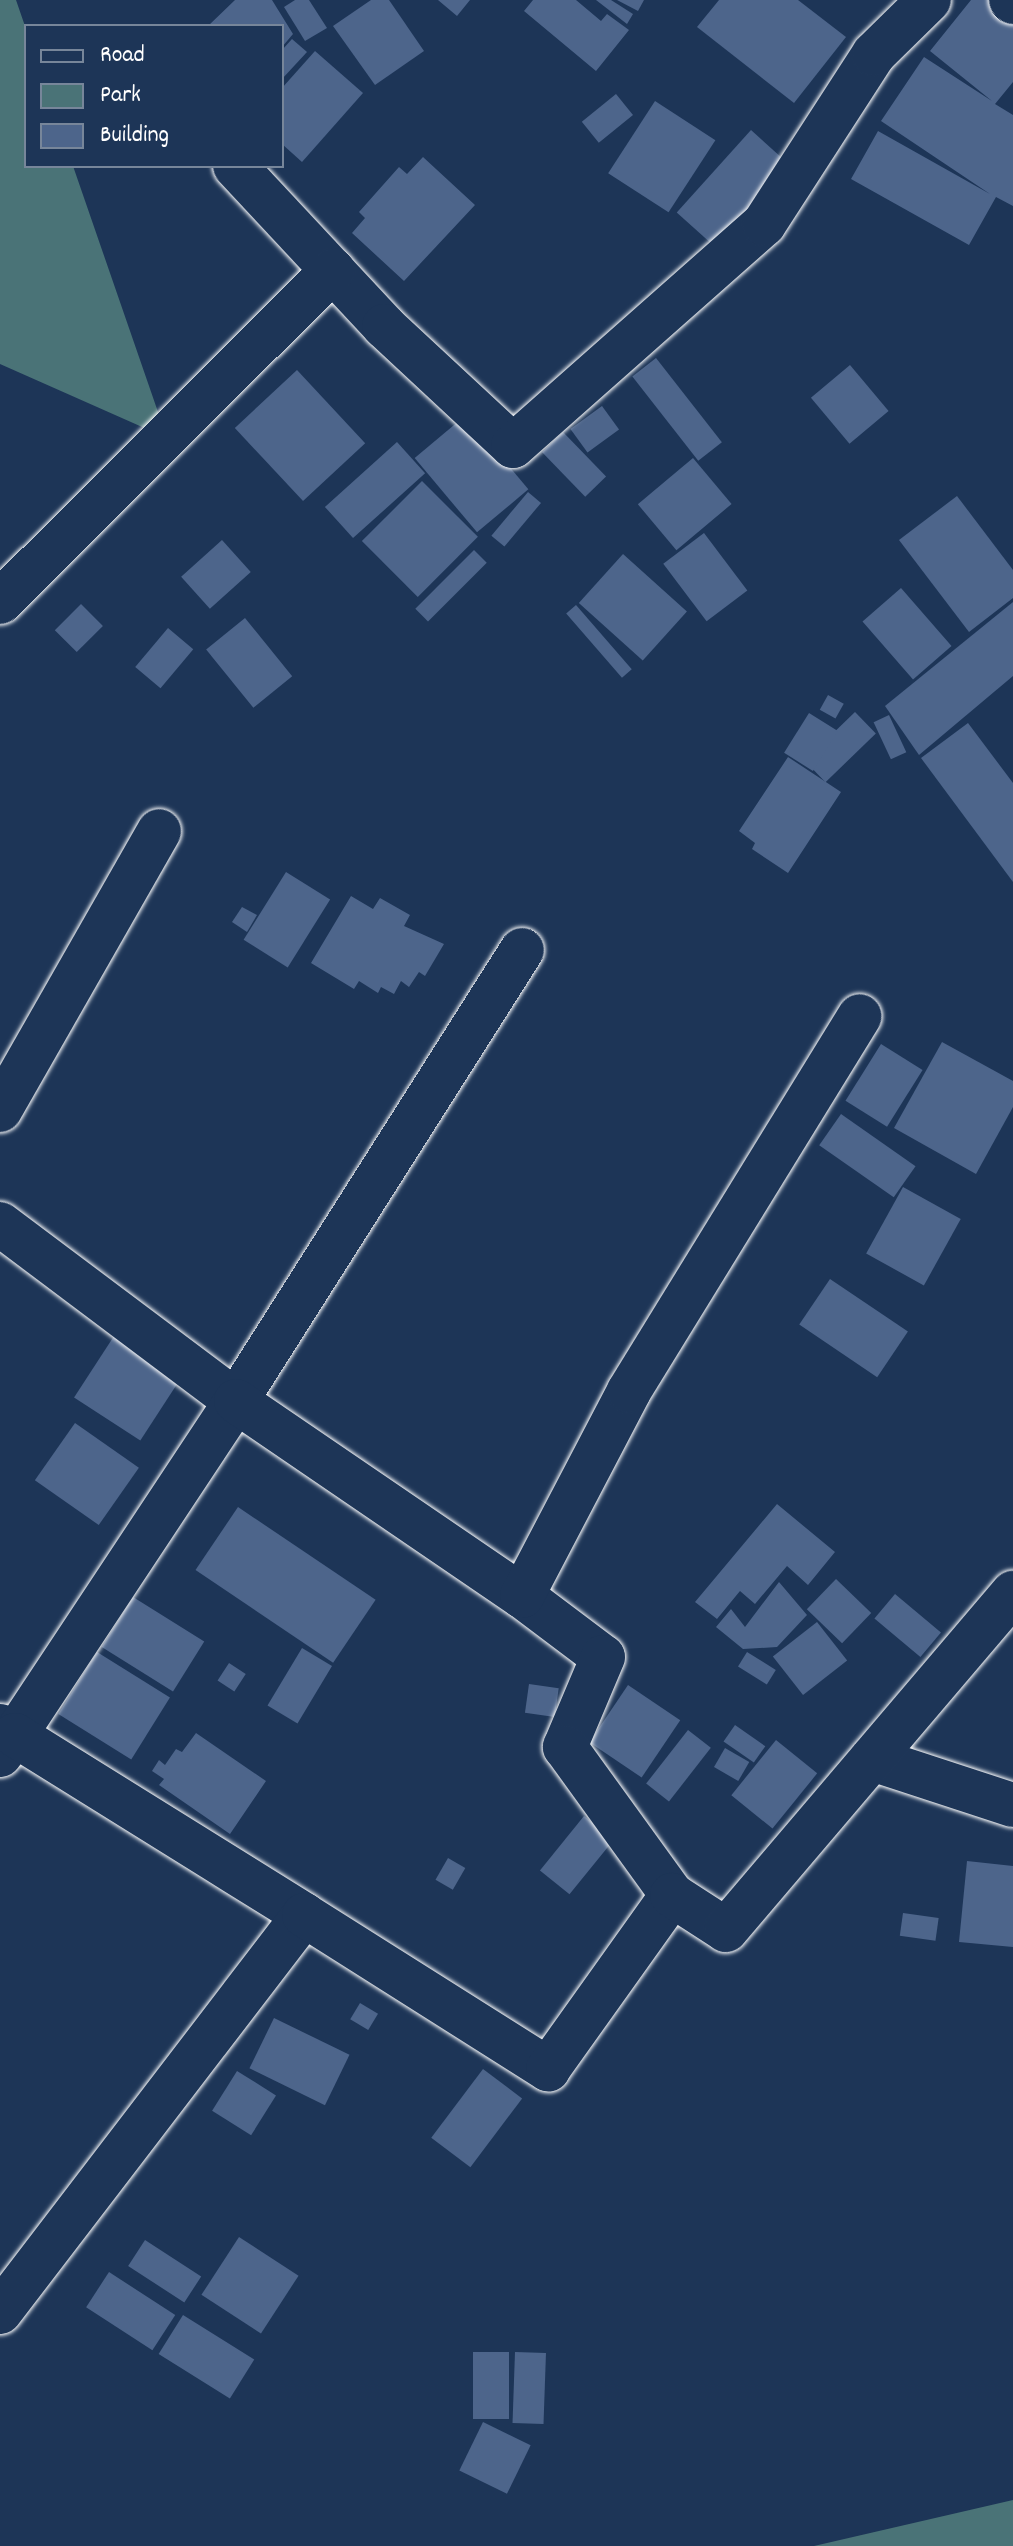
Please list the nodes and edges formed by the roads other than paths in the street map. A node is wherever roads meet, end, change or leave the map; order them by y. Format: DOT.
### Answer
graph roads {
  1 [pos="929,0"];
  2 [pos="237,168"];
  3 [pos="333,270"];
  4 [pos="0,602"];
  5 [pos="159,831"];
  6 [pos="522,950"];
  7 [pos="860,1016"];
  8 [pos="0,1110"];
  9 [pos="0,1224"];
  10 [pos="236,1401"];
  11 [pos="1013,1593"];
  12 [pos="522,1596"];
  13 [pos="5,1738"];
  14 [pos="872,1759"];
  15 [pos="1013,1805"];
  16 [pos="672,1895"];
  17 [pos="304,1915"];
  18 [pos="0,2312"];
  1 -- 3 [label="street"];
  2 -- 3 [label="street"];
  3 -- 4 [label="street"];
  5 -- 8 [label="street"];
  6 -- 10 [label="street"];
  7 -- 12 [label="street"];
  9 -- 10 [label="street"];
  10 -- 12 [label="street"];
  10 -- 13 [label="street"];
  11 -- 14 [label="street"];
  12 -- 16 [label="street"];
  13 -- 17 [label="street"];
  14 -- 15 [label="street"];
  14 -- 16 [label="street"];
  16 -- 17 [label="street"];
  17 -- 18 [label="street"];
}
